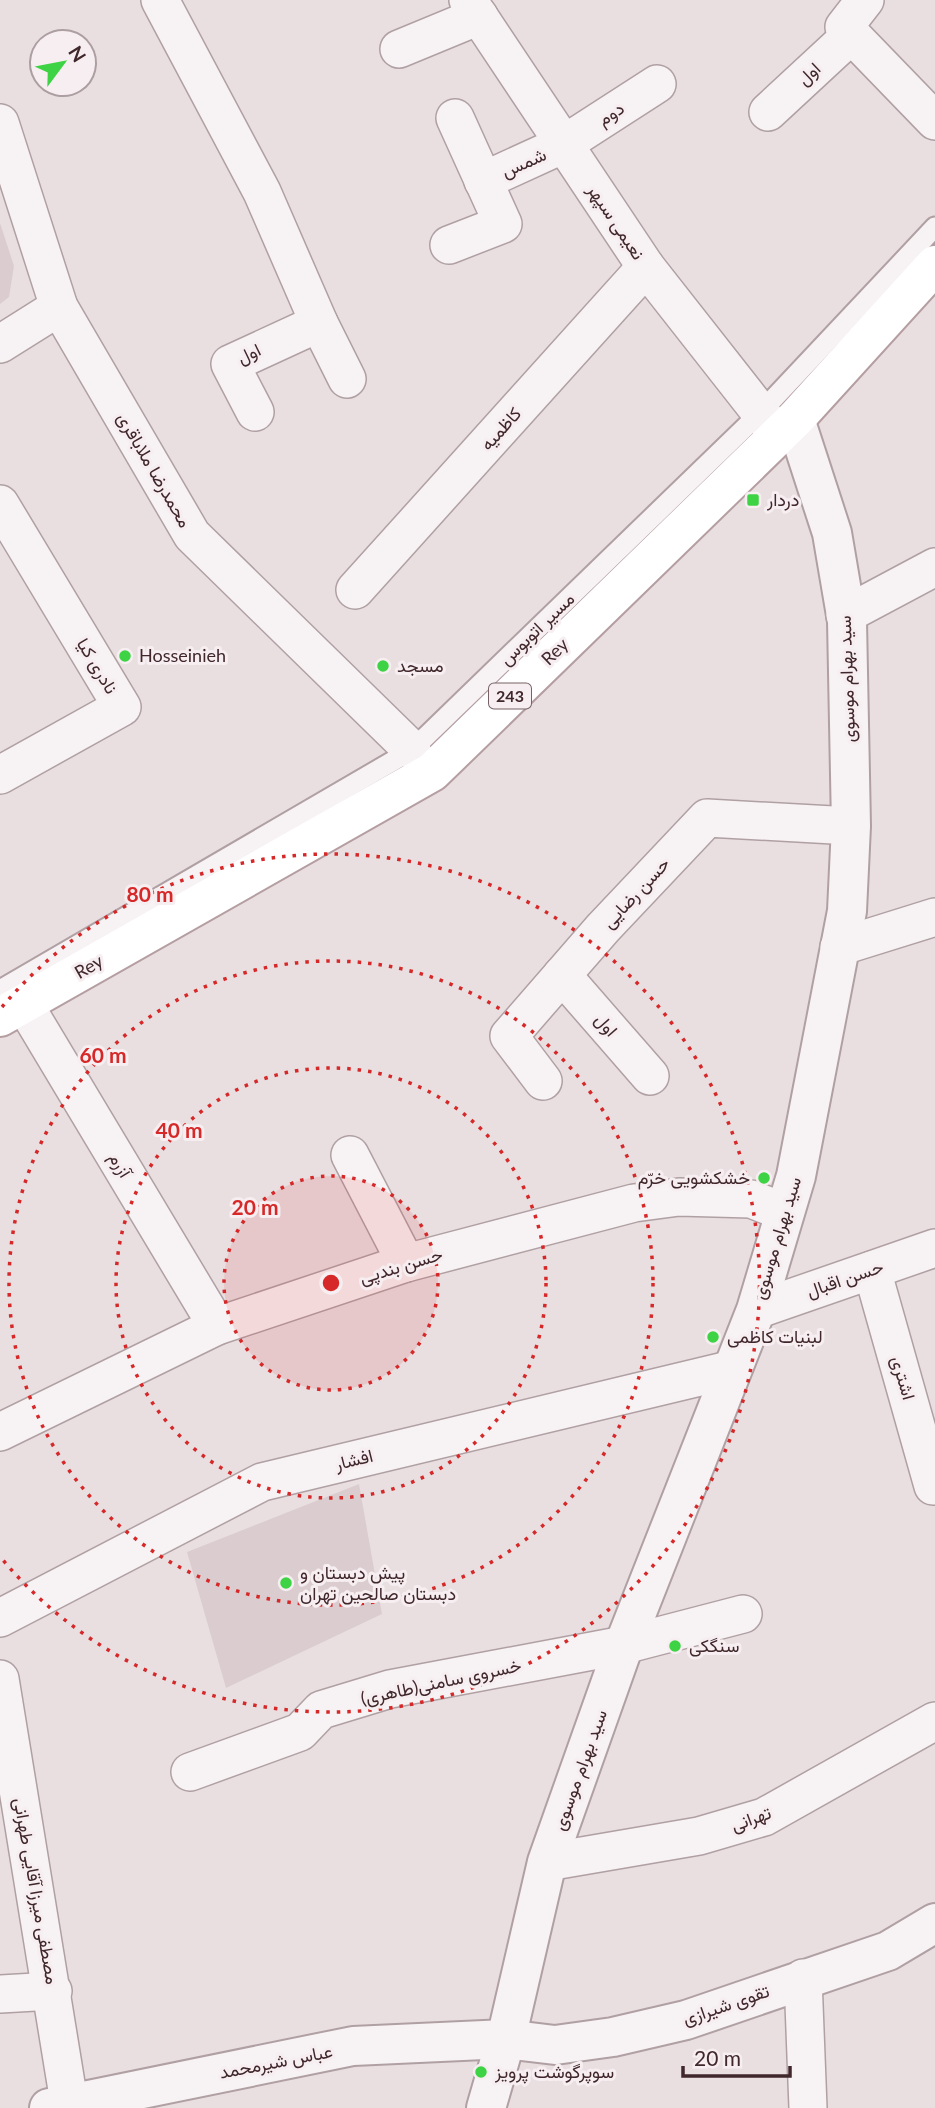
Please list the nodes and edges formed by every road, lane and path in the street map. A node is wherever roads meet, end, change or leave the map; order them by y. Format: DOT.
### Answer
graph roads {
  1 [pos="160,0"];
  2 [pos="473,8"];
  3 [pos="853,21"];
  4 [pos="399,49"];
  5 [pos="657,84"];
  6 [pos="768,112"];
  7 [pos="455,118"];
  8 [pos="935,121"];
  9 [pos="0,123"];
  10 [pos="564,144"];
  11 [pos="483,181"];
  12 [pos="935,227"];
  13 [pos="449,245"];
  14 [pos="935,265"];
  15 [pos="646,267"];
  16 [pos="59,307"];
  17 [pos="319,323"];
  18 [pos="0,344"];
  19 [pos="347,379"];
  20 [pos="255,412"];
  21 [pos="778,422"];
  22 [pos="0,504"];
  23 [pos="935,566"];
  24 [pos="355,590"];
  25 [pos="845,615"];
  26 [pos="412,750"];
  27 [pos="0,775"];
  28 [pos="851,826"];
  29 [pos="935,917"];
  30 [pos="839,947"];
  31 [pos="562,975"];
  32 [pos="8,1004"];
  33 [pos="650,1076"];
  34 [pos="542,1081"];
  35 [pos="350,1155"];
  36 [pos="784,1212"];
  37 [pos="935,1248"];
  38 [pos="406,1263"];
  39 [pos="873,1270"];
  40 [pos="755,1310"];
  41 [pos="217,1326"];
  42 [pos="733,1369"];
  43 [pos="0,1432"];
  44 [pos="933,1486"];
  45 [pos="743,1614"];
  46 [pos="0,1618"];
  47 [pos="624,1646"];
  48 [pos="0,1679"];
  49 [pos="935,1721"];
  50 [pos="190,1772"];
  51 [pos="547,1862"];
  52 [pos="935,1923"];
  53 [pos="803,1978"];
  54 [pos="53,1991"];
  55 [pos="0,1994"];
  56 [pos="506,2039"];
  57 [pos="63,2106"];
  58 [pos="486,2108"];
  59 [pos="808,2108"];
  1 -- 17 [label="street"];
  2 -- 4 [label="street"];
  2 -- 10 [label="street, نعیمی سپهر"];
  3 -- 6 [label="street, اول"];
  3 -- 8 [label="street"];
  5 -- 10 [label="street, دوم"];
  7 -- 11 [label="street"];
  9 -- 16 [label="street, محمدرضا ملاباقری"];
  10 -- 11 [label="street, شمس"];
  10 -- 15 [label="street, نعیمی سپهر"];
  11 -- 13 [label="street"];
  12 -- 21 [label="lane, مسیر اتوبوس"];
  14 -- 21 [label="main road, Rey / 243"];
  15 -- 21 [label="street, نعیمی سپهر"];
  15 -- 24 [label="street, کاظمیه"];
  16 -- 18 [label="street"];
  16 -- 26 [label="street, محمدرضا ملاباقری"];
  17 -- 19 [label="street"];
  17 -- 20 [label="street, اول"];
  21 -- 25 [label="street, سید بهرام موسوی"];
  21 -- 26 [label="lane, مسیر اتوبوس"];
  21 -- 32 [label="main road, Rey / 243"];
  22 -- 27 [label="street, نادری کیا"];
  23 -- 25 [label="street"];
  25 -- 28 [label="street, سید بهرام موسوی"];
  26 -- 32 [label="lane, مسیر اتوبوس"];
  28 -- 30 [label="street, سید بهرام موسوی"];
  28 -- 31 [label="street, حسن رضایی"];
  29 -- 30 [label="street"];
  30 -- 36 [label="street, سید بهرام موسوی"];
  31 -- 33 [label="street, اول"];
  31 -- 34 [label="street, حسن رضایی"];
  32 -- 41 [label="street, آزرم"];
  35 -- 38 [label="street"];
  36 -- 38 [label="street, حسن بندپی"];
  36 -- 40 [label="street, سید بهرام موسوی"];
  37 -- 39 [label="street, حسن اقبال"];
  38 -- 41 [label="street, حسن بندپی"];
  39 -- 40 [label="street, حسن اقبال"];
  39 -- 44 [label="street, اشتری"];
  40 -- 42 [label="street, سید بهرام موسوی"];
  41 -- 43 [label="street, حسن بندپی"];
  42 -- 46 [label="street, افشار"];
  42 -- 47 [label="street, سید بهرام موسوی"];
  45 -- 47 [label="street, خسروی سامنی(طاهری)"];
  47 -- 50 [label="street, خسروی سامنی(طاهری)"];
  47 -- 51 [label="street, سید بهرام موسوی"];
  48 -- 54 [label="street, مصطفی میرزا آقایی طهرانی"];
  49 -- 51 [label="street, تهرانی"];
  51 -- 56 [label="street, سید بهرام موسوی"];
  52 -- 53 [label="street, تقوی شیرازی"];
  53 -- 56 [label="street, تقوی شیرازی"];
  53 -- 59 [label="street"];
  54 -- 55 [label="street"];
  54 -- 57 [label="street, مصطفی میرزا آقایی طهرانی"];
  56 -- 57 [label="street, عباس شیرمحمد"];
  56 -- 58 [label="street, سید بهرام موسوی"];
}
